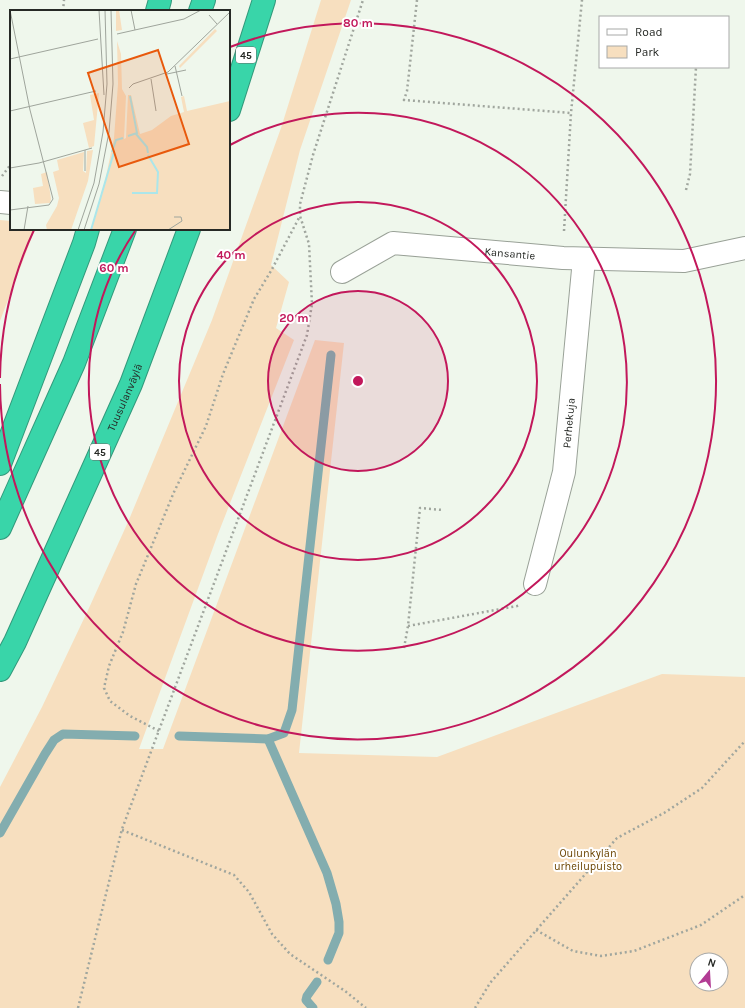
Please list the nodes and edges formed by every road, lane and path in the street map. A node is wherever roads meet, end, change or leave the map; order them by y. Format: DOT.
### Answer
graph roads {
  1 [pos="64,0"];
  2 [pos="160,0"];
  3 [pos="204,0"];
  4 [pos="264,0"];
  5 [pos="364,0"];
  6 [pos="417,0"];
  7 [pos="582,0"];
  8 [pos="63,10"];
  9 [pos="157,10"];
  10 [pos="200,10"];
  11 [pos="696,68"];
  12 [pos="230,107"];
  13 [pos="571,113"];
  14 [pos="10,165"];
  15 [pos="0,178"];
  16 [pos="686,190"];
  17 [pos="0,202"];
  18 [pos="10,203"];
  19 [pos="300,216"];
  20 [pos="88,230"];
  21 [pos="125,230"];
  22 [pos="189,230"];
  23 [pos="745,248"];
  24 [pos="563,258"];
  25 [pos="584,259"];
  26 [pos="684,261"];
  27 [pos="745,263"];
  28 [pos="342,272"];
  29 [pos="0,464"];
  30 [pos="443,510"];
  31 [pos="0,528"];
  32 [pos="535,584"];
  33 [pos="408,626"];
  34 [pos="404,648"];
  35 [pos="0,670"];
  36 [pos="159,731"];
  37 [pos="745,741"];
  38 [pos="122,830"];
  39 [pos="745,895"];
  40 [pos="536,930"];
  41 [pos="78,1008"];
  42 [pos="366,1008"];
  43 [pos="476,1008"];
  1 -- 8 [label="path"];
  2 -- 9 [label="highway"];
  3 -- 10 [label="highway"];
  4 -- 12 [label="highway, 45"];
  5 -- 19 [label="path"];
  6 -- 13 [label="path"];
  7 -- 13 [label="path"];
  11 -- 16 [label="path"];
  13 -- 24 [label="path"];
  14 -- 15 [label="path"];
  17 -- 18 [label="street"];
  19 -- 36 [label="path"];
  19 -- 36 [label="path"];
  20 -- 29 [label="highway"];
  21 -- 31 [label="highway"];
  22 -- 35 [label="highway, Tuusulanväylä / 45"];
  23 -- 26 [label="street, Kansantie"];
  24 -- 25 [label="street, Kansantie"];
  24 -- 28 [label="street, Kansantie"];
  25 -- 26 [label="street, Kansantie"];
  25 -- 32 [label="street, Perhekuja"];
  26 -- 27 [label="street, Kansantie"];
  30 -- 33 [label="path"];
  32 -- 33 [label="path"];
  33 -- 34 [label="path"];
  36 -- 38 [label="path"];
  37 -- 40 [label="path"];
  38 -- 41 [label="path"];
  38 -- 42 [label="path"];
  39 -- 40 [label="path"];
  40 -- 43 [label="path"];
}
